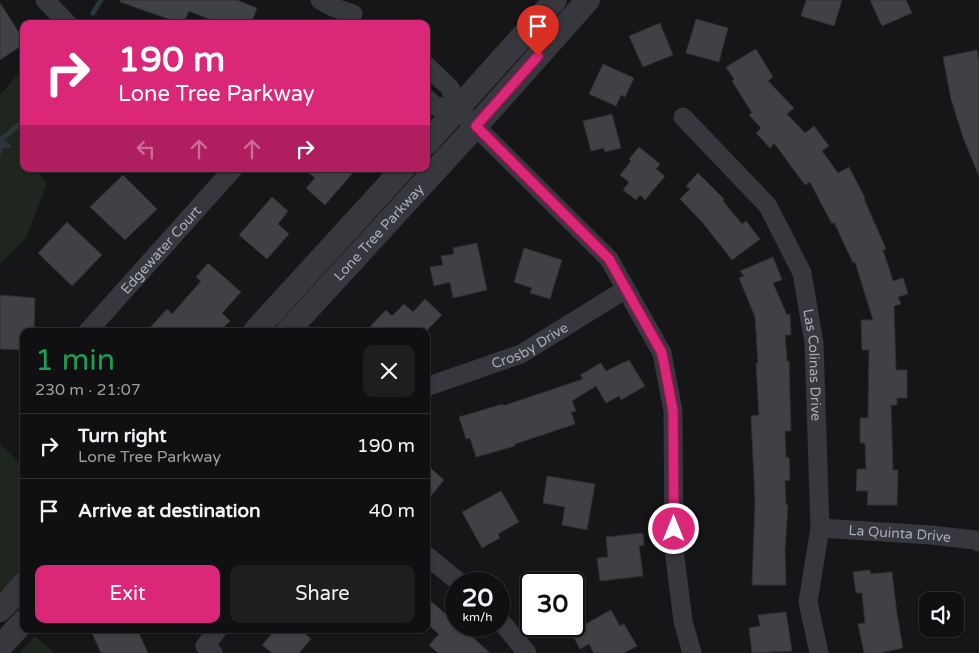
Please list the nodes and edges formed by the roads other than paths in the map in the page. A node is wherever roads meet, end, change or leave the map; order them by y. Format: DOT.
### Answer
graph roads {
  1 [pos="45,0"];
  2 [pos="320,0"];
  3 [pos="555,0"];
  4 [pos="588,0"];
  5 [pos="354,12"];
  6 [pos="64,20"];
  7 [pos="430,69"];
  8 [pos="430,102"];
  9 [pos="458,109"];
  10 [pos="683,117"];
  11 [pos="476,126"];
  12 [pos="430,140"];
  13 [pos="230,172"];
  14 [pos="400,172"];
  15 [pos="626,288"];
  16 [pos="91,328"];
  17 [pos="258,328"];
  18 [pos="291,328"];
  19 [pos="430,386"];
  20 [pos="820,528"];
  21 [pos="979,542"];
  22 [pos="430,558"];
  23 [pos="447,572"];
  24 [pos="20,588"];
  25 [pos="0,610"];
  26 [pos="20,625"];
  27 [pos="510,632"];
  28 [pos="216,633"];
  29 [pos="0,647"];
  30 [pos="209,649"];
  31 [pos="527,653"];
  32 [pos="692,653"];
  33 [pos="819,653"];
  1 -- 6 [label="street"];
  2 -- 5 [label="street"];
  3 -- 9 [label="street"];
  4 -- 11 [label="street, Lone Tree Parkway"];
  7 -- 9 [label="street"];
  8 -- 9 [label="street"];
  9 -- 11 [label="street"];
  9 -- 12 [label="street"];
  10 -- 20 [label="street, Las Colinas Drive"];
  11 -- 15 [label="street"];
  11 -- 18 [label="street, Lone Tree Parkway"];
  13 -- 16 [label="street, Edgewater Court"];
  14 -- 17 [label="street, Lone Tree Parkway"];
  15 -- 19 [label="street, Crosby Drive"];
  15 -- 32 [label="street"];
  20 -- 21 [label="street, La Quinta Drive"];
  20 -- 33 [label="street, Las Colinas Drive"];
  22 -- 23 [label="street"];
  24 -- 25 [label="street"];
  26 -- 29 [label="street"];
  27 -- 31 [label="street"];
  28 -- 30 [label="street"];
}
